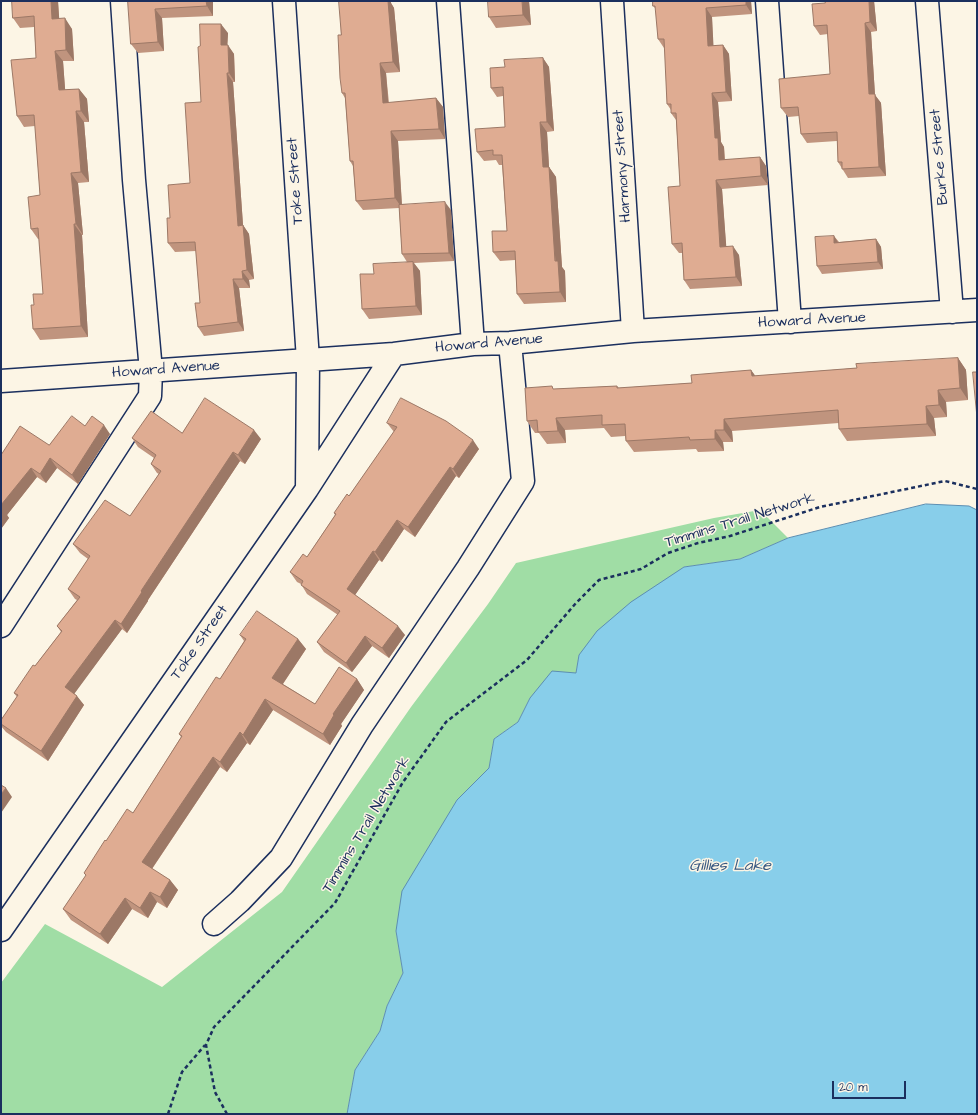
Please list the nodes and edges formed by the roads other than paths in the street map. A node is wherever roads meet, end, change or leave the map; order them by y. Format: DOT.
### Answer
graph roads {
  1 [pos="122,1"];
  2 [pos="284,1"];
  3 [pos="448,1"];
  4 [pos="612,1"];
  5 [pos="767,1"];
  6 [pos="927,1"];
  7 [pos="977,310"];
  8 [pos="952,312"];
  9 [pos="790,322"];
  10 [pos="633,331"];
  11 [pos="510,342"];
  12 [pos="473,344"];
  13 [pos="394,354"];
  14 [pos="308,360"];
  15 [pos="151,371"];
  16 [pos="1,381"];
  17 [pos="307,489"];
  18 [pos="1,626"];
  19 [pos="214,924"];
  20 [pos="1,930"];
  1 -- 15 [label="street"];
  2 -- 14 [label="street, Toke Street"];
  3 -- 12 [label="street"];
  4 -- 10 [label="street, Harmony Street"];
  5 -- 9 [label="street"];
  6 -- 8 [label="street, Burke Street"];
  7 -- 8 [label="street, Howard Avenue"];
  8 -- 9 [label="street, Howard Avenue"];
  9 -- 10 [label="street, Howard Avenue"];
  10 -- 11 [label="street, Howard Avenue"];
  11 -- 12 [label="street, Howard Avenue"];
  11 -- 19 [label="street"];
  12 -- 13 [label="street, Howard Avenue"];
  13 -- 14 [label="street, Howard Avenue"];
  13 -- 17 [label="street, Toke Street"];
  14 -- 15 [label="street, Howard Avenue"];
  14 -- 17 [label="street, Toke Street"];
  15 -- 16 [label="street, Howard Avenue"];
  15 -- 18 [label="street"];
  17 -- 20 [label="street, Toke Street"];
}
